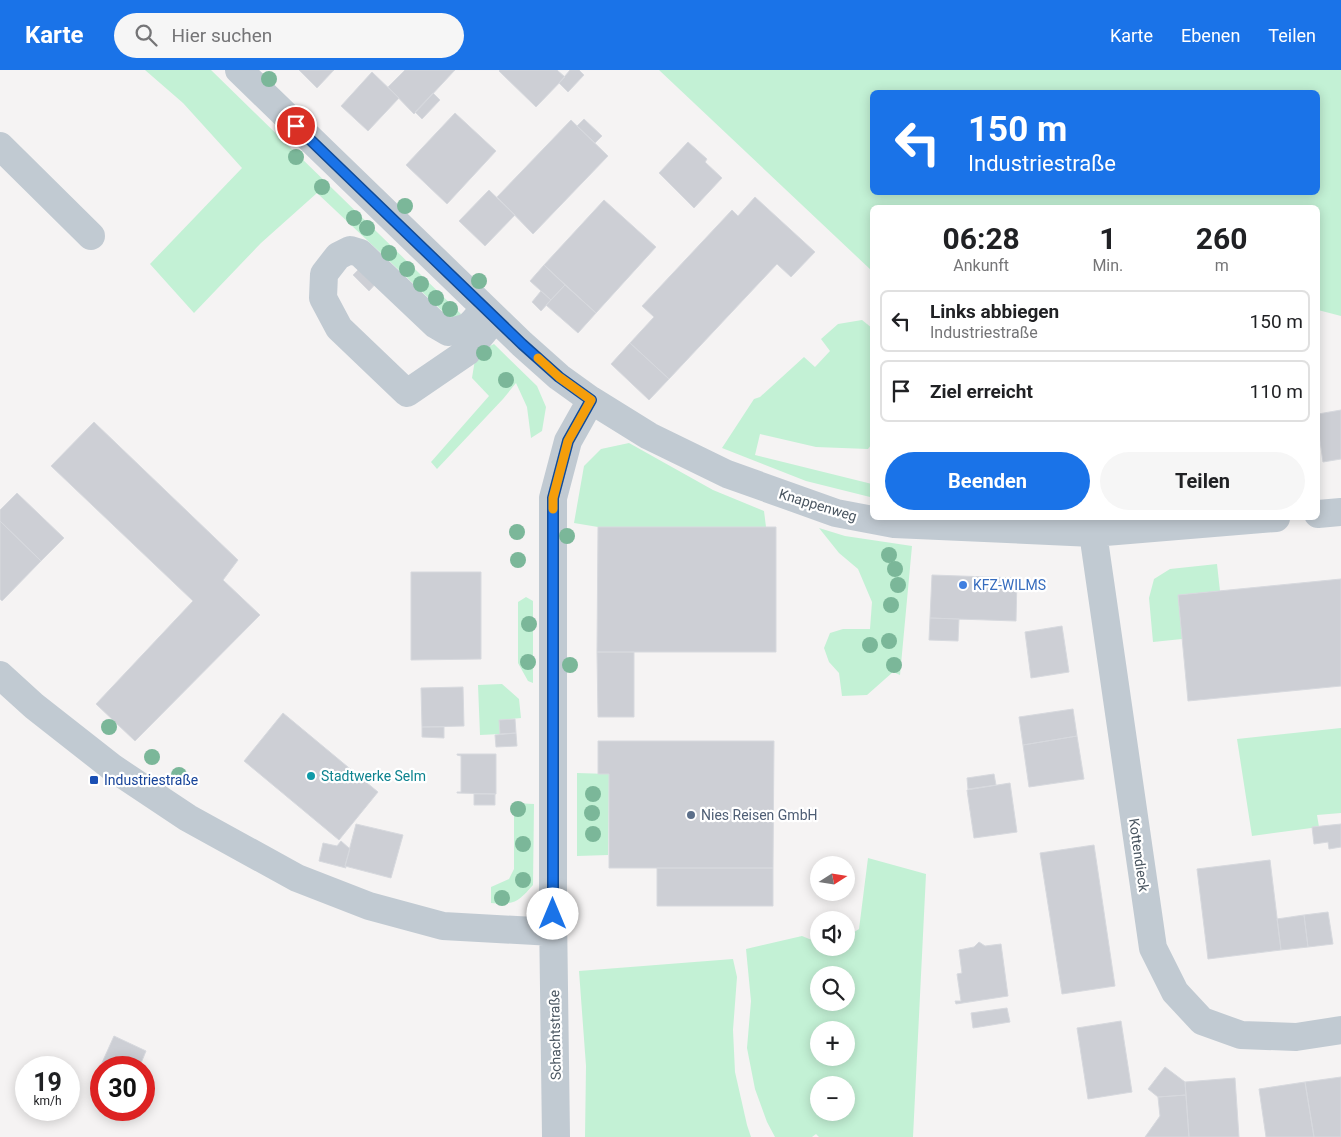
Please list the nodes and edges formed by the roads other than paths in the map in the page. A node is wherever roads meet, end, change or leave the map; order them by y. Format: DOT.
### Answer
graph roads {
  1 [pos="239,70"];
  2 [pos="0,146"];
  3 [pos="91,236"];
  4 [pos="490,313"];
  5 [pos="591,400"];
  6 [pos="1341,512"];
  7 [pos="1320,514"];
  8 [pos="870,519"];
  9 [pos="873,520"];
  10 [pos="1252,520"];
  11 [pos="1093,533"];
  12 [pos="0,675"];
  13 [pos="553,932"];
  14 [pos="1341,1030"];
  15 [pos="556,1137"];
  1 -- 4 [label="street"];
  2 -- 3 [label="street"];
  4 -- 4 [label="street"];
  4 -- 5 [label="street"];
  5 -- 8 [label="street, Knappenweg"];
  5 -- 13 [label="street"];
  6 -- 7 [label="street"];
  9 -- 11 [label="street, Knappenweg"];
  10 -- 11 [label="street, Knappenweg"];
  11 -- 14 [label="street, Kottendieck"];
  12 -- 13 [label="street"];
  13 -- 15 [label="street, Schachtstraße"];
}
